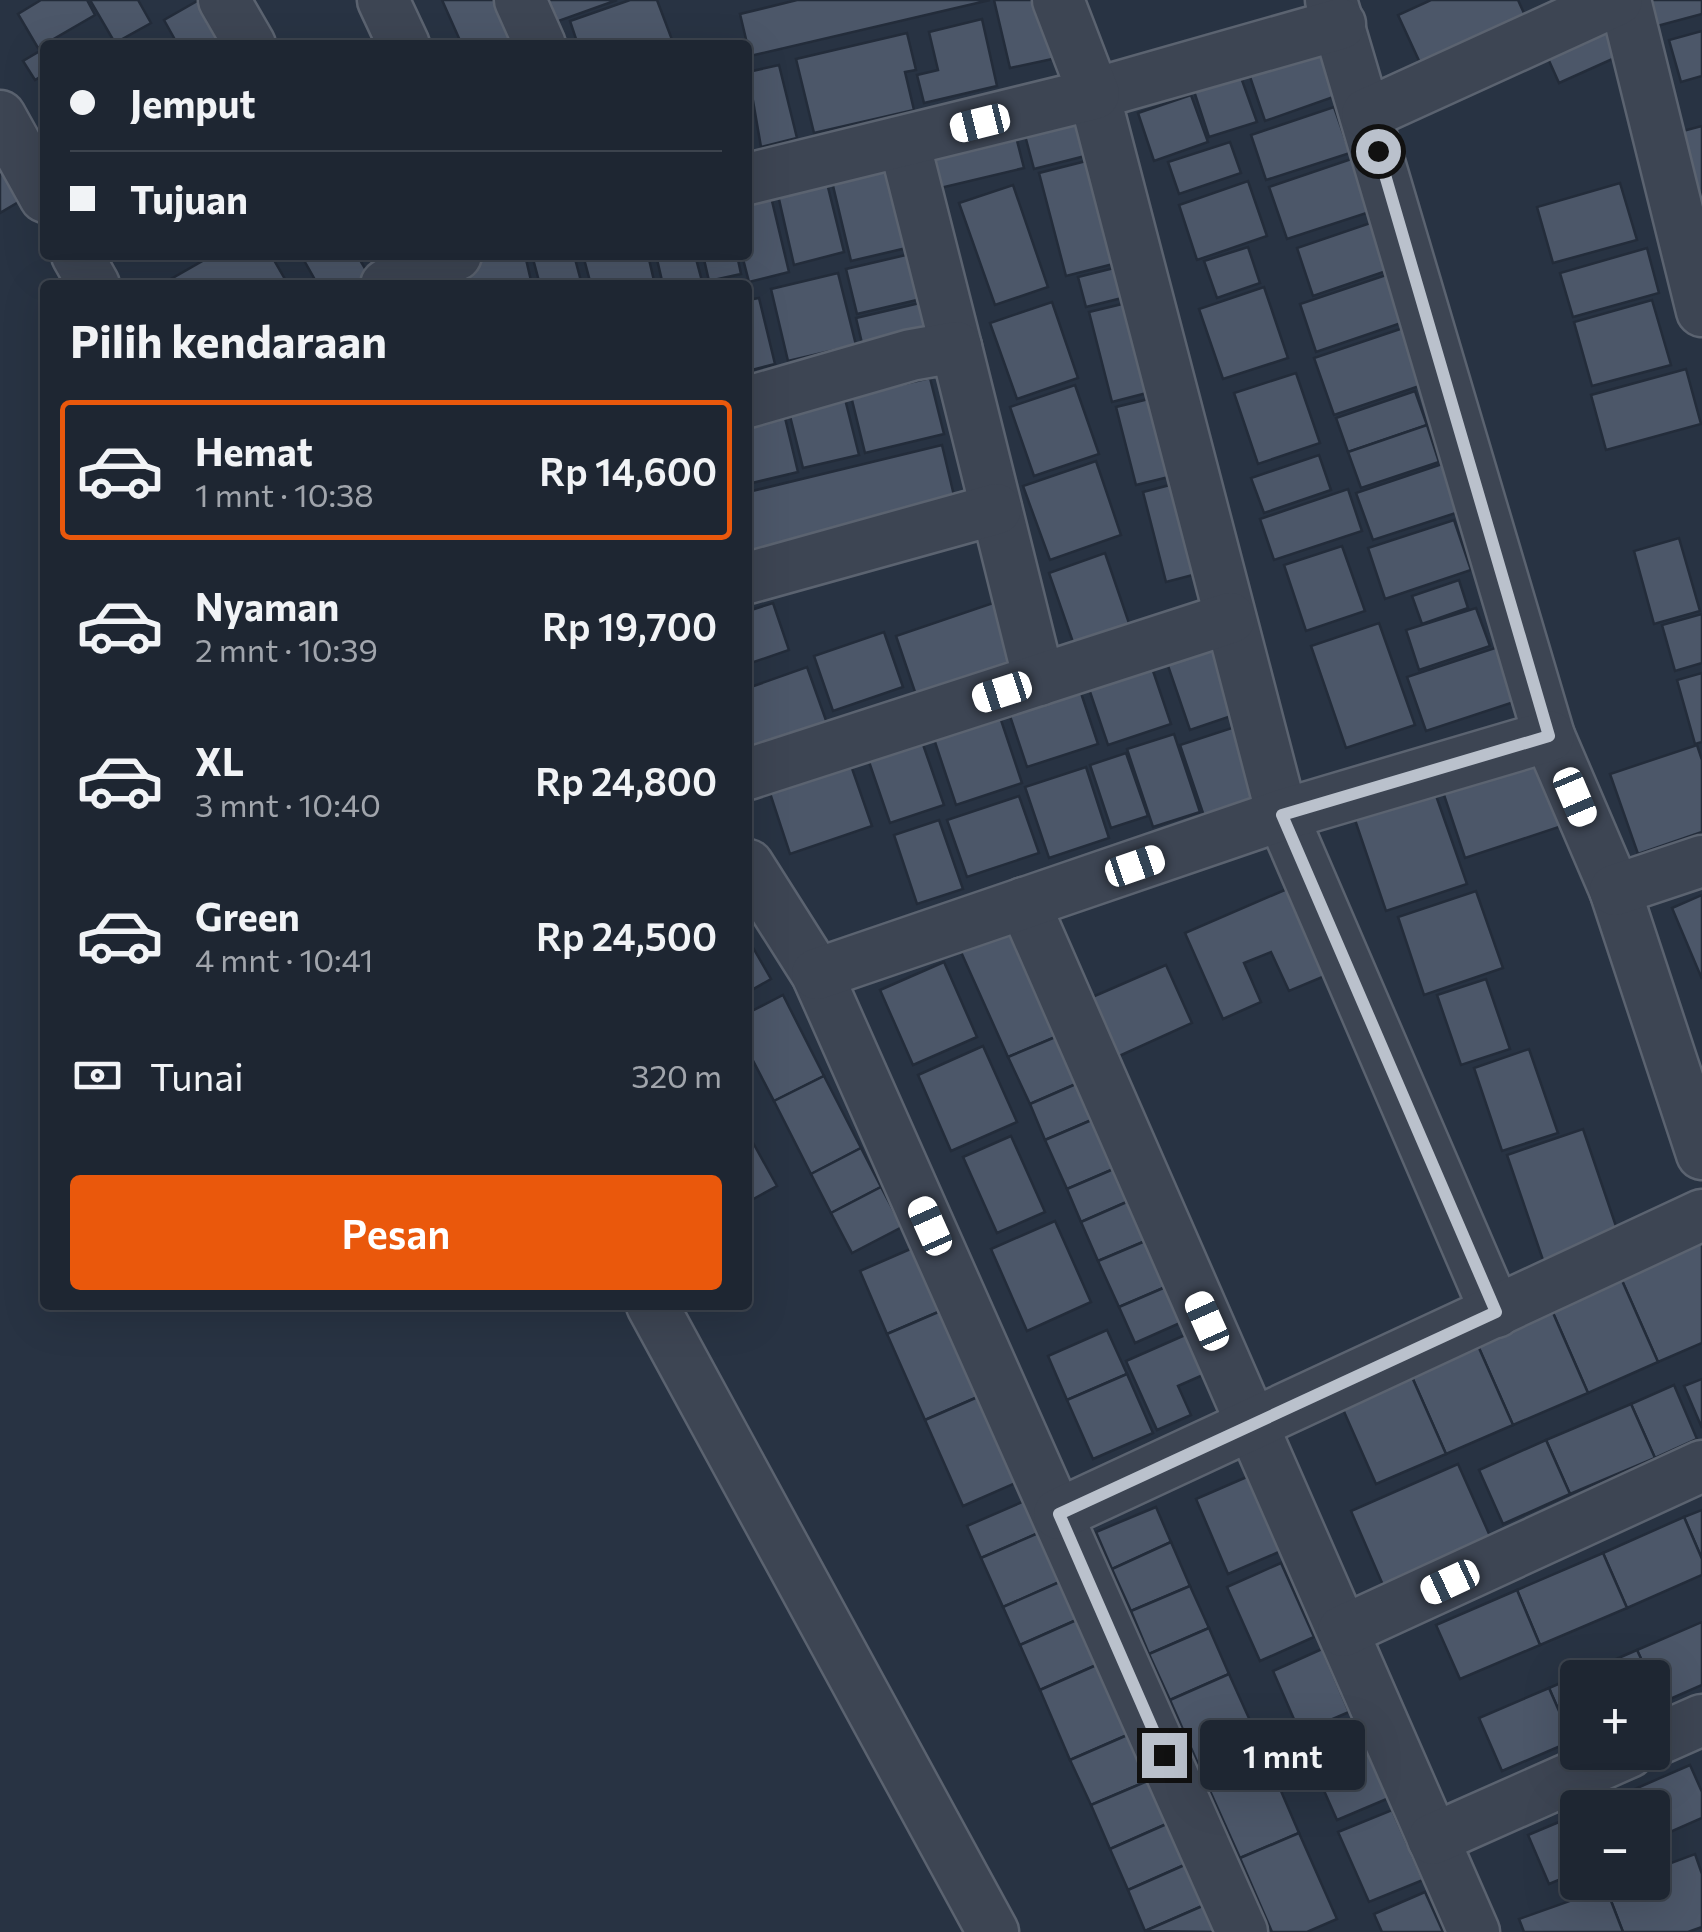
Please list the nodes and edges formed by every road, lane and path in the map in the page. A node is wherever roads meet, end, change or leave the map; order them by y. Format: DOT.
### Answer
graph roads {
  1 [pos="224,0"];
  2 [pos="383,0"];
  3 [pos="520,0"];
  4 [pos="1058,0"];
  5 [pos="1617,0"];
  6 [pos="1625,0"];
  7 [pos="1336,12"];
  8 [pos="247,40"];
  9 [pos="402,40"];
  10 [pos="538,40"];
  11 [pos="1094,94"];
  12 [pos="1367,114"];
  13 [pos="0,116"];
  14 [pos="904,142"];
  15 [pos="752,178"];
  16 [pos="40,188"];
  17 [pos="442,260"];
  18 [pos="393,280"];
  19 [pos="1702,310"];
  20 [pos="956,347"];
  21 [pos="752,401"];
  22 [pos="996,509"];
  23 [pos="752,577"];
  24 [pos="1230,618"];
  25 [pos="1039,680"];
  26 [pos="1549,736"];
  27 [pos="752,773"];
  28 [pos="1282,815"];
  29 [pos="1702,861"];
  30 [pos="752,871"];
  31 [pos="1615,890"];
  32 [pos="1024,903"];
  33 [pos="816,974"];
  34 [pos="1702,1154"];
  35 [pos="1702,1214"];
  36 [pos="655,1310"];
  37 [pos="1496,1312"];
  38 [pos="1253,1426"];
  39 [pos="1702,1466"];
  40 [pos="1059,1514"];
  41 [pos="1343,1631"];
  42 [pos="1702,1720"];
  43 [pos="1670,1734"];
  44 [pos="1588,1770"];
  45 [pos="1433,1839"];
  46 [pos="993,1932"];
  47 [pos="1242,1932"];
  48 [pos="1474,1932"];
  1 -- 8 [label="street"];
  2 -- 9 [label="street"];
  3 -- 10 [label="street"];
  4 -- 11 [label="street"];
  5 -- 12 [label="street"];
  6 -- 19 [label="street"];
  7 -- 11 [label="street"];
  7 -- 12 [label="street"];
  11 -- 14 [label="street"];
  11 -- 24 [label="street"];
  12 -- 26 [label="street"];
  13 -- 16 [label="street"];
  14 -- 15 [label="street"];
  14 -- 20 [label="street"];
  17 -- 18 [label="street"];
  20 -- 21 [label="street"];
  20 -- 22 [label="street"];
  22 -- 23 [label="street"];
  22 -- 25 [label="street"];
  24 -- 25 [label="street"];
  24 -- 28 [label="street"];
  25 -- 27 [label="street"];
  26 -- 28 [label="street"];
  26 -- 31 [label="street"];
  28 -- 32 [label="street"];
  28 -- 37 [label="street"];
  29 -- 31 [label="street"];
  30 -- 33 [label="street"];
  31 -- 34 [label="street"];
  32 -- 33 [label="street"];
  32 -- 38 [label="street"];
  33 -- 40 [label="street"];
  35 -- 37 [label="street"];
  36 -- 46 [label="street"];
  37 -- 38 [label="street"];
  38 -- 40 [label="street"];
  38 -- 41 [label="street"];
  39 -- 41 [label="street"];
  40 -- 47 [label="street"];
  41 -- 45 [label="street"];
  42 -- 43 [label="street"];
  44 -- 45 [label="street"];
  45 -- 48 [label="street"];
}
